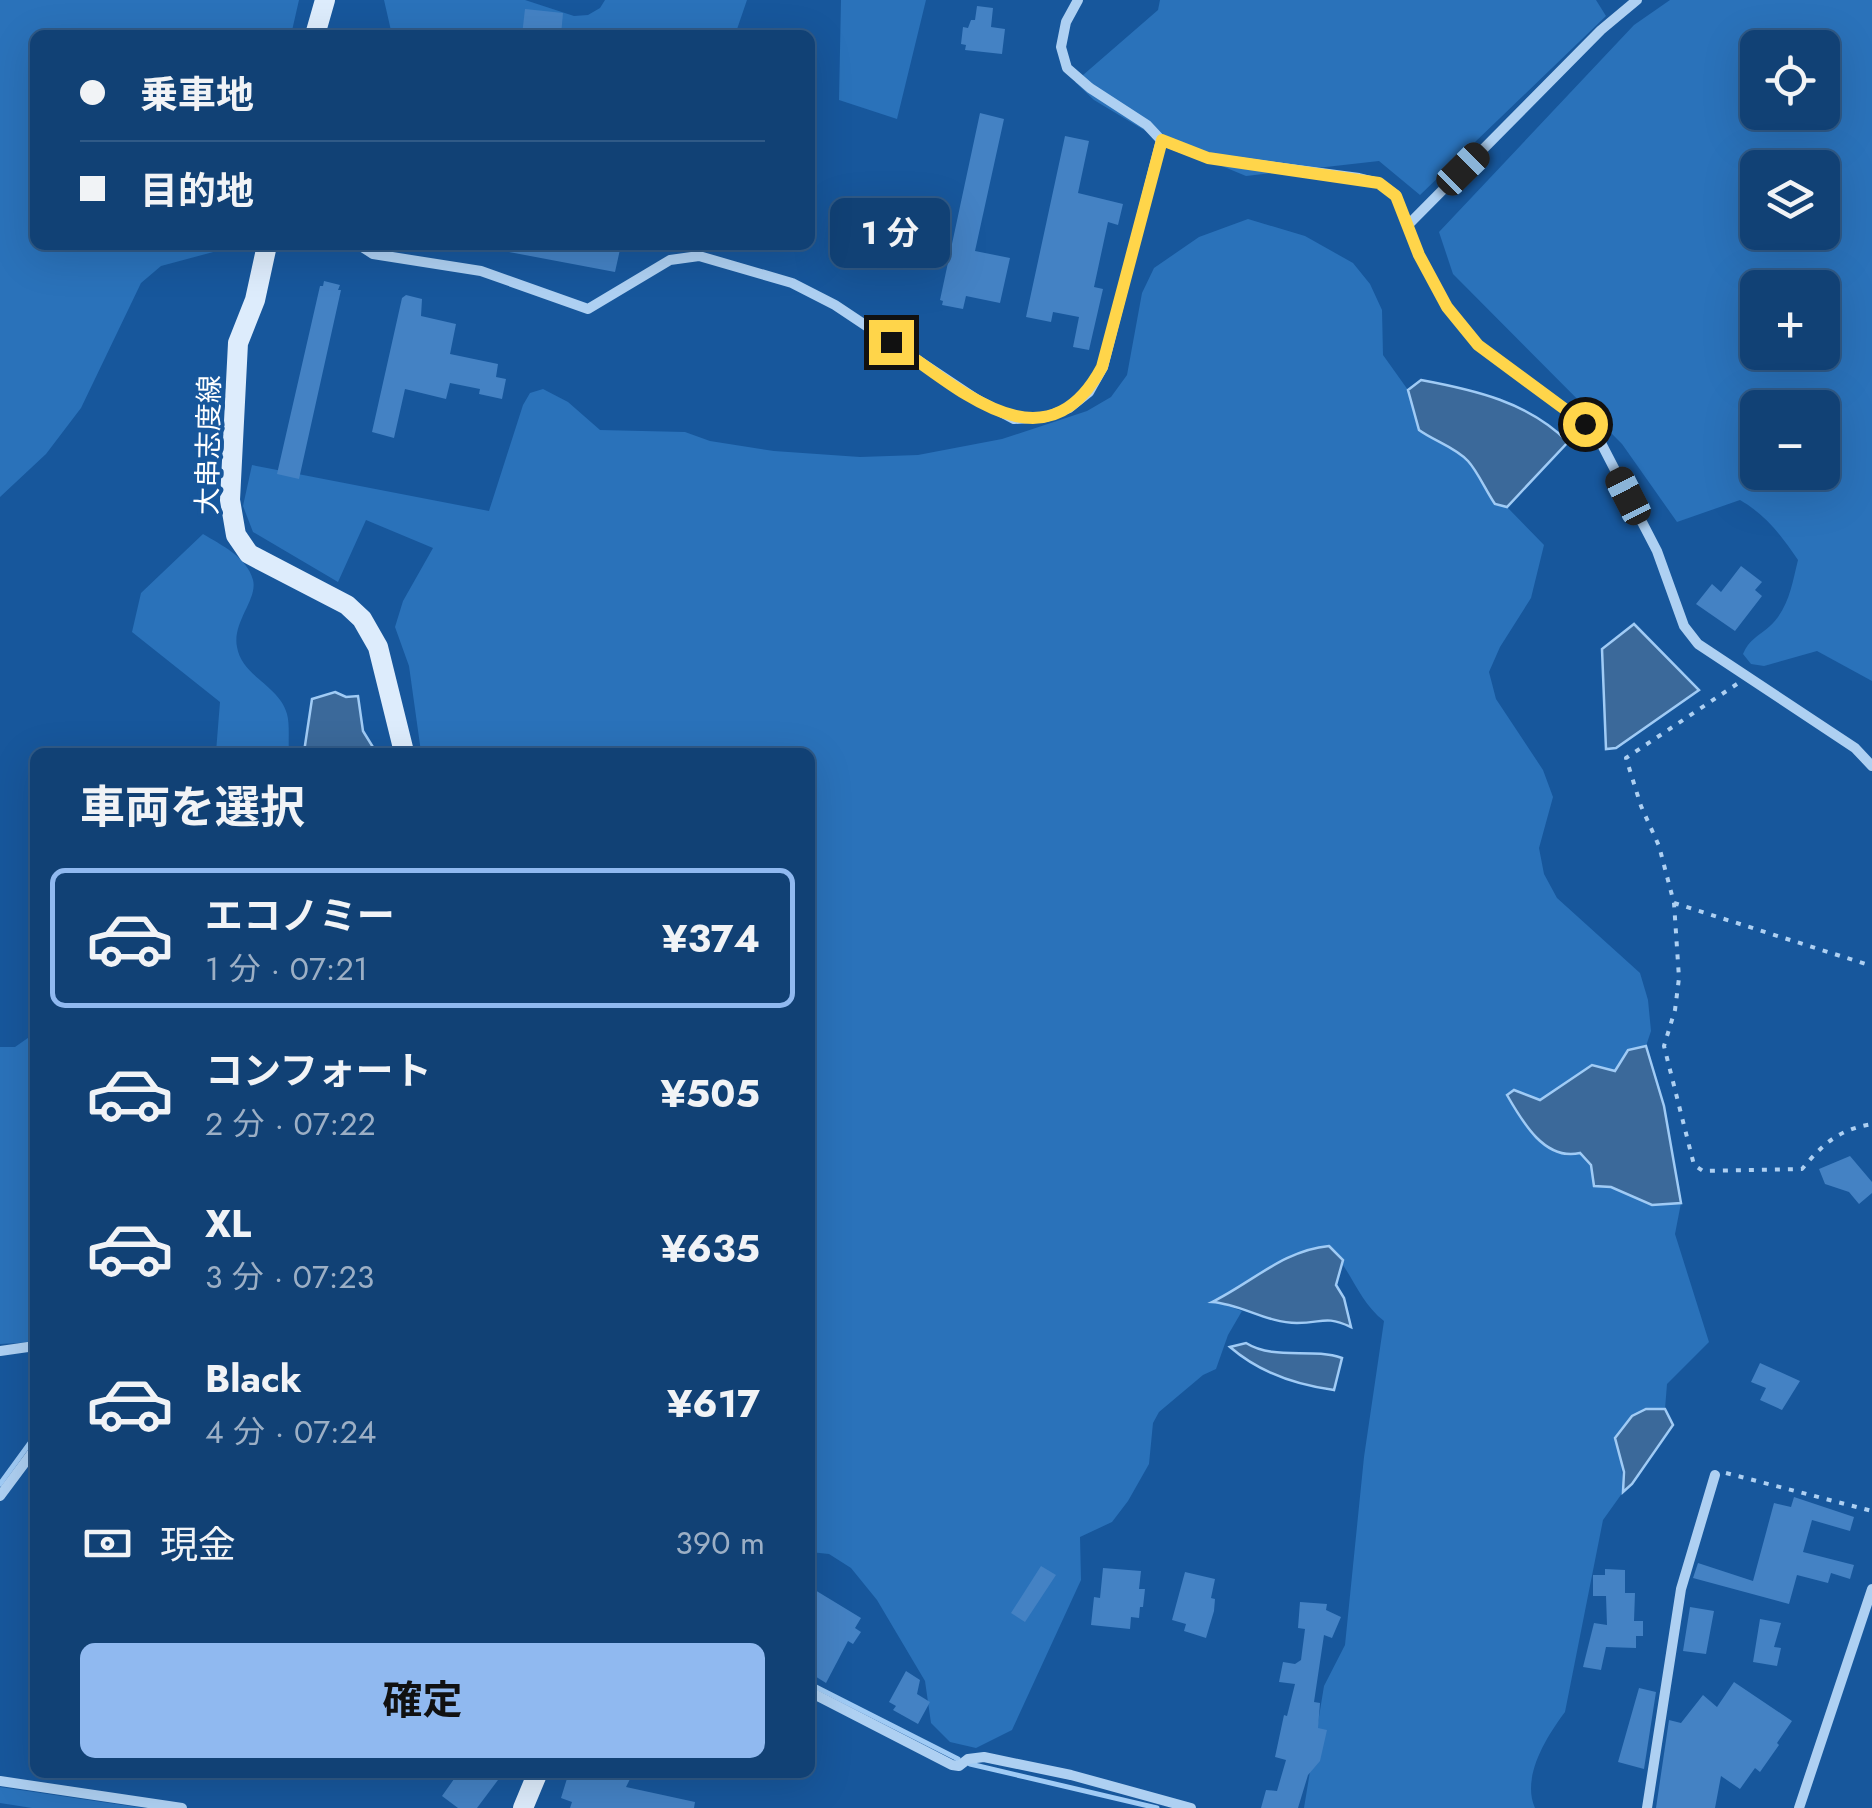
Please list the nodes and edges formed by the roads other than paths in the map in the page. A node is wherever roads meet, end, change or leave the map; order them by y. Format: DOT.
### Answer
graph roads {
  1 [pos="326,0"];
  2 [pos="1078,0"];
  3 [pos="1637,0"];
  4 [pos="317,30"];
  5 [pos="1162,140"];
  6 [pos="1408,225"];
  7 [pos="266,250"];
  8 [pos="366,250"];
  9 [pos="403,748"];
  10 [pos="1872,766"];
  11 [pos="30,1347"];
  12 [pos="0,1351"];
  13 [pos="30,1455"];
  14 [pos="1714,1475"];
  15 [pos="0,1496"];
  16 [pos="1872,1589"];
  17 [pos="815,1695"];
  18 [pos="536,1778"];
  19 [pos="0,1781"];
  20 [pos="182,1808"];
  21 [pos="523,1808"];
  22 [pos="1191,1808"];
  23 [pos="1648,1808"];
  24 [pos="1800,1808"];
  1 -- 4 [label="main road"];
  2 -- 5 [label="street"];
  3 -- 6 [label="street"];
  5 -- 6 [label="street"];
  5 -- 8 [label="street"];
  6 -- 10 [label="street"];
  7 -- 9 [label="main road, 大串志度線"];
  11 -- 12 [label="street"];
  13 -- 15 [label="street"];
  14 -- 23 [label="street"];
  16 -- 24 [label="street"];
  17 -- 22 [label="street"];
  18 -- 21 [label="main road"];
  19 -- 20 [label="street"];
}
